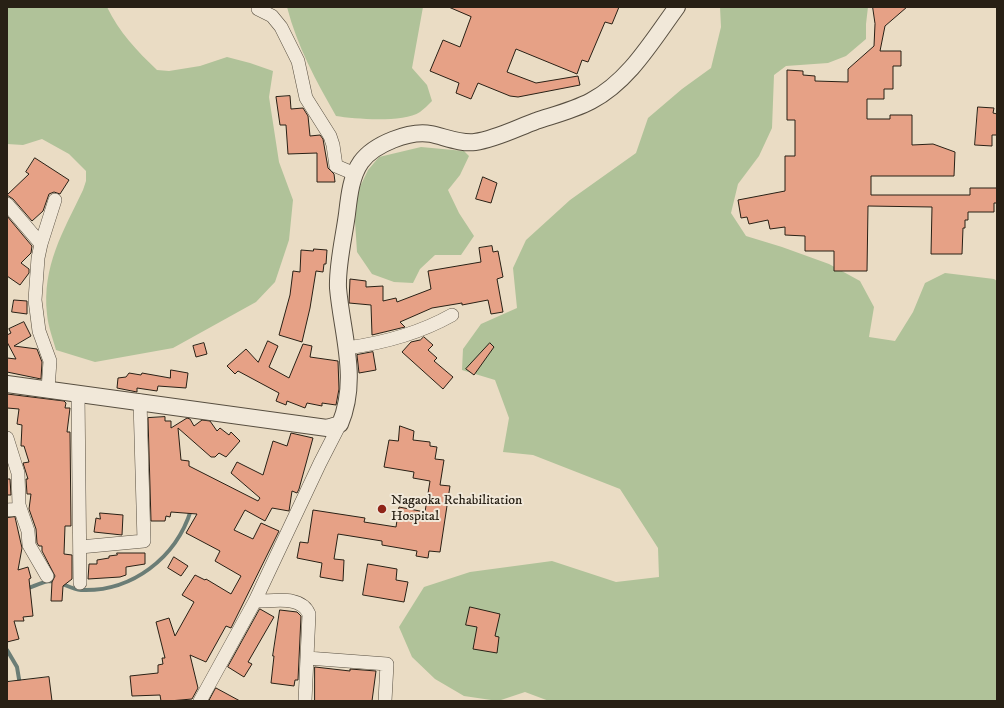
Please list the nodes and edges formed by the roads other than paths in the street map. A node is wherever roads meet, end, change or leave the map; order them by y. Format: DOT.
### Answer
graph roads {
  1 [pos="677,7"];
  2 [pos="258,9"];
  3 [pos="355,174"];
  4 [pos="55,200"];
  5 [pos="7,204"];
  6 [pos="40,244"];
  7 [pos="452,315"];
  8 [pos="347,348"];
  9 [pos="7,384"];
  10 [pos="48,389"];
  11 [pos="78,393"];
  12 [pos="140,402"];
  13 [pos="340,424"];
  14 [pos="8,445"];
  15 [pos="13,509"];
  16 [pos="80,547"];
  17 [pos="47,576"];
  18 [pos="80,583"];
  19 [pos="255,601"];
  20 [pos="307,658"];
  21 [pos="200,701"];
  22 [pos="305,701"];
  23 [pos="385,701"];
  1 -- 3 [label="street"];
  2 -- 3 [label="street"];
  3 -- 8 [label="street"];
  4 -- 6 [label="street"];
  5 -- 6 [label="street"];
  6 -- 10 [label="street"];
  7 -- 8 [label="street"];
  8 -- 13 [label="street"];
  9 -- 10 [label="street"];
  10 -- 11 [label="street"];
  11 -- 12 [label="street"];
  11 -- 16 [label="street"];
  12 -- 13 [label="street"];
  12 -- 16 [label="street"];
  13 -- 19 [label="street"];
  14 -- 15 [label="street"];
  15 -- 17 [label="street"];
  16 -- 18 [label="street"];
  19 -- 20 [label="street"];
  19 -- 21 [label="street"];
  20 -- 22 [label="street"];
  20 -- 23 [label="street"];
}
